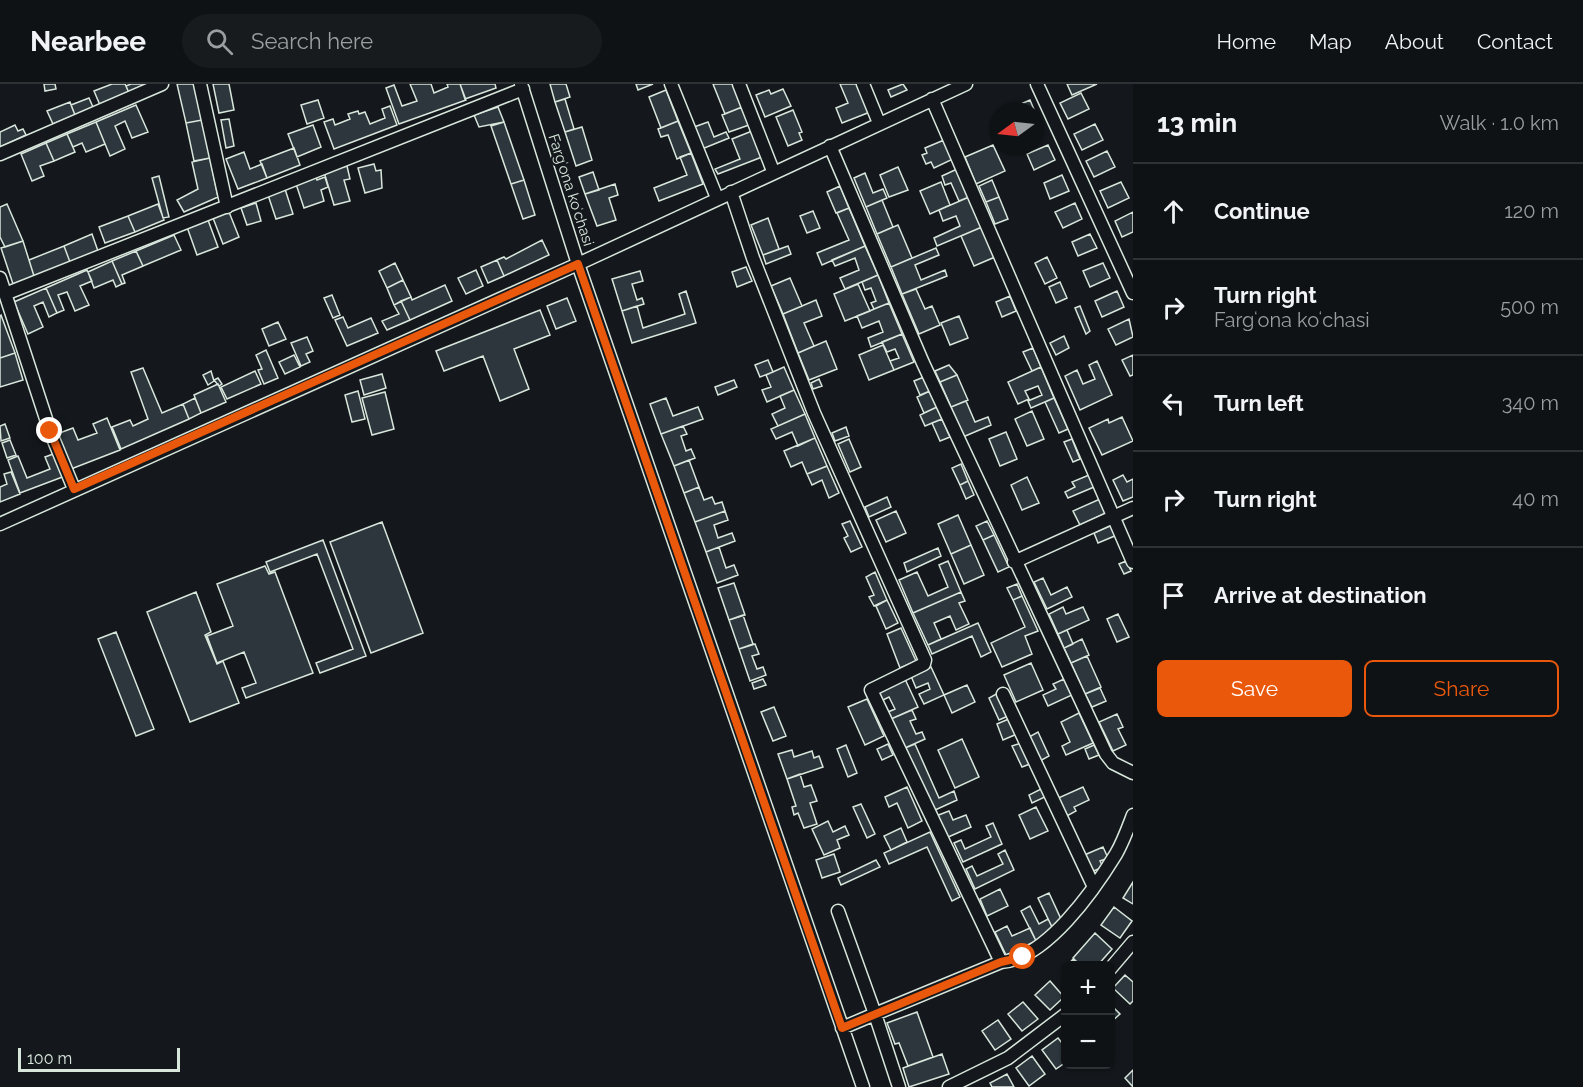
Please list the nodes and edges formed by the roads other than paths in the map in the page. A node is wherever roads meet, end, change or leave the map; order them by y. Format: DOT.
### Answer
graph roads {
  1 [pos="162,84"];
  2 [pos="200,84"];
  3 [pos="671,84"];
  4 [pos="739,84"];
  5 [pos="863,84"];
  6 [pos="966,84"];
  7 [pos="1037,84"];
  8 [pos="522,87"];
  9 [pos="932,99"];
  10 [pos="879,123"];
  11 [pos="830,146"];
  12 [pos="0,154"];
  13 [pos="773,171"];
  14 [pos="731,192"];
  15 [pos="717,198"];
  16 [pos="226,207"];
  17 [pos="578,264"];
  18 [pos="0,278"];
  19 [pos="1133,293"];
  20 [pos="5,294"];
  21 [pos="74,489"];
  22 [pos="1133,508"];
  23 [pos="1113,517"];
  24 [pos="0,524"];
  25 [pos="1014,562"];
  26 [pos="1133,562"];
  27 [pos="1003,694"];
  28 [pos="1133,773"];
  29 [pos="1133,815"];
  30 [pos="1093,885"];
  31 [pos="838,911"];
  32 [pos="1133,942"];
  33 [pos="1001,962"];
  34 [pos="1115,963"];
  35 [pos="875,1014"];
  36 [pos="1064,1015"];
  37 [pos="842,1028"];
  38 [pos="862,1087"];
  39 [pos="899,1087"];
  40 [pos="949,1087"];
  1 -- 12 [label="street"];
  2 -- 16 [label="street"];
  3 -- 15 [label="street"];
  4 -- 13 [label="street"];
  5 -- 10 [label="street"];
  6 -- 9 [label="street"];
  7 -- 19 [label="street"];
  8 -- 16 [label="street"];
  8 -- 17 [label="street, Fargʻona koʻchasi"];
  9 -- 10 [label="street"];
  9 -- 23 [label="street"];
  10 -- 11 [label="street"];
  11 -- 13 [label="street"];
  11 -- 25 [label="street"];
  13 -- 14 [label="street"];
  14 -- 15 [label="street"];
  14 -- 33 [label="street"];
  15 -- 17 [label="street"];
  16 -- 20 [label="street"];
  17 -- 21 [label="street"];
  17 -- 37 [label="street, Fargʻona koʻchasi"];
  18 -- 20 [label="street"];
  20 -- 21 [label="street"];
  21 -- 24 [label="street"];
  22 -- 23 [label="street"];
  23 -- 25 [label="street"];
  23 -- 26 [label="street"];
  25 -- 28 [label="street"];
  27 -- 30 [label="street"];
  29 -- 30 [label="street"];
  30 -- 33 [label="street"];
  31 -- 35 [label="street"];
  32 -- 34 [label="street"];
  33 -- 35 [label="street"];
  35 -- 37 [label="street"];
  35 -- 39 [label="street"];
  36 -- 40 [label="street"];
  37 -- 38 [label="street, Fargʻona koʻchasi"];
}
